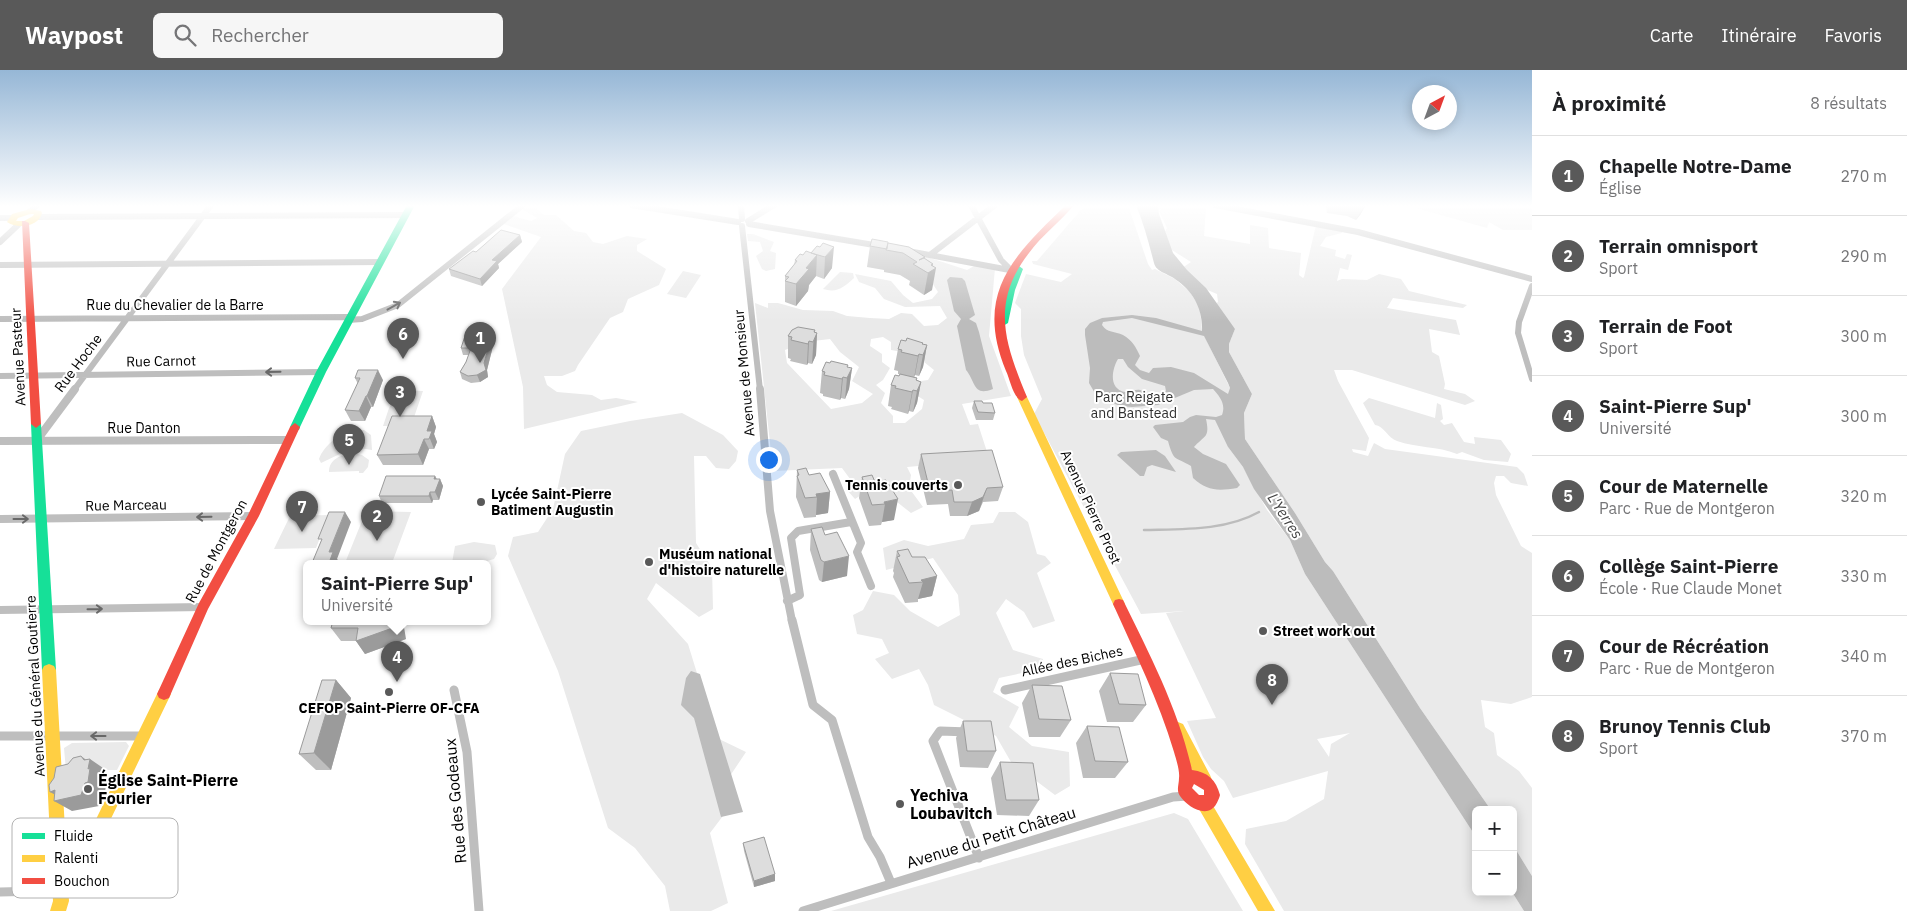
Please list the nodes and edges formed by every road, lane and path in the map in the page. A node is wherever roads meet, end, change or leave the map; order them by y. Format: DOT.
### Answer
graph roads {
  1 [pos="27,244"];
  2 [pos="181,244"];
  3 [pos="390,244"];
  4 [pos="473,244"];
  5 [pos="746,244"];
  6 [pos="869,244"];
  7 [pos="944,244"];
  8 [pos="992,244"];
  9 [pos="1032,244"];
  10 [pos="1038,244"];
  11 [pos="1403,244"];
  12 [pos="884,247"];
  13 [pos="902,250"];
  14 [pos="930,255"];
  15 [pos="380,262"];
  16 [pos="167,264"];
  17 [pos="0,265"];
  18 [pos="28,265"];
  19 [pos="1014,270"];
  20 [pos="1532,279"];
  21 [pos="1532,286"];
  22 [pos="127,318"];
  23 [pos="349,318"];
  24 [pos="0,319"];
  25 [pos="31,319"];
  26 [pos="1530,364"];
  27 [pos="321,372"];
  28 [pos="85,375"];
  29 [pos="0,376"];
  30 [pos="33,376"];
  31 [pos="1532,379"];
  32 [pos="37,440"];
  33 [pos="288,440"];
  34 [pos="0,441"];
  35 [pos="833,474"];
  36 [pos="39,490"];
  37 [pos="253,516"];
  38 [pos="0,519"];
  39 [pos="41,519"];
  40 [pos="851,522"];
  41 [pos="871,586"];
  42 [pos="787,601"];
  43 [pos="203,607"];
  44 [pos="0,610"];
  45 [pos="46,610"];
  46 [pos="1145,659"];
  47 [pos="454,690"];
  48 [pos="1004,690"];
  49 [pos="1159,693"];
  50 [pos="981,732"];
  51 [pos="0,736"];
  52 [pos="52,736"];
  53 [pos="145,736"];
  54 [pos="1187,779"];
  55 [pos="1205,780"];
  56 [pos="1188,796"];
  57 [pos="1204,804"];
  58 [pos="57,818"];
  59 [pos="104,818"];
  60 [pos="979,858"];
  61 [pos="891,883"];
  62 [pos="61,898"];
  63 [pos="58,911"];
  64 [pos="479,911"];
  65 [pos="803,911"];
  66 [pos="1267,911"];
  1 -- 18 [label="street, Avenue Pasteur"];
  2 -- 16 [label="street, Rue Hoche"];
  3 -- 15 [label="street, Rue de Montgeron"];
  23 -- 4 [label="street, Rue du Chevalier de la Barre, one-way"];
  5 -- 42 [label="street, Avenue de Monsieur"];
  6 -- 12 [label="street"];
  7 -- 14 [label="street"];
  8 -- 19 [label="street"];
  9 -- 19 [label="street, Avenue Pierre Prost"];
  10 -- 19 [label="street, Avenue Pierre Prost"];
  11 -- 20 [label="street"];
  13 -- 14 [label="street"];
  14 -- 19 [label="street"];
  15 -- 16 [label="street"];
  15 -- 23 [label="street, Rue de Montgeron"];
  16 -- 18 [label="street"];
  16 -- 22 [label="street, Rue Hoche"];
  17 -- 18 [label="street"];
  18 -- 25 [label="street, Avenue Pasteur"];
  19 -- 46 [label="street, Avenue Pierre Prost"];
  21 -- 26 [label="street"];
  22 -- 23 [label="street, Rue du Chevalier de la Barre"];
  22 -- 25 [label="street, Rue du Chevalier de la Barre"];
  22 -- 28 [label="street, Rue Hoche"];
  23 -- 27 [label="street, Rue de Montgeron"];
  24 -- 25 [label="street, Rue du Chevalier de la Barre"];
  25 -- 30 [label="street, Avenue Pasteur"];
  26 -- 31 [label="street"];
  27 -- 28 [label="street, Rue Carnot, one-way"];
  27 -- 33 [label="street, Rue de Montgeron"];
  28 -- 30 [label="street, Rue Carnot"];
  28 -- 32 [label="street, Rue Hoche"];
  29 -- 30 [label="street, Rue Carnot"];
  30 -- 32 [label="street, Avenue Pasteur"];
  32 -- 33 [label="street, Rue Danton"];
  32 -- 34 [label="street, Rue Danton"];
  32 -- 36 [label="street, Avenue Pasteur"];
  33 -- 37 [label="street, Rue de Montgeron"];
  35 -- 40 [label="street"];
  36 -- 39 [label="street, Avenue du Général Goutierre"];
  37 -- 39 [label="street, Rue Marceau, one-way"];
  37 -- 43 [label="street, Rue de Montgeron"];
  38 -- 39 [label="street, Rue Marceau, one-way"];
  39 -- 45 [label="street, Avenue du Général Goutierre"];
  40 -- 41 [label="street"];
  40 -- 42 [label="street"];
  42 -- 61 [label="street, Avenue de Monsieur"];
  45 -- 43 [label="street, one-way"];
  43 -- 53 [label="street, Rue de Montgeron"];
  44 -- 45 [label="street"];
  45 -- 52 [label="street, Avenue du Général Goutierre"];
  46 -- 48 [label="street, Allée des Biches"];
  46 -- 49 [label="street, Avenue Pierre Prost"];
  47 -- 64 [label="street, Rue des Godeaux"];
  49 -- 54 [label="street, Avenue Pierre Prost"];
  49 -- 55 [label="street, Avenue Pierre Prost"];
  50 -- 60 [label="street"];
  51 -- 52 [label="street"];
  53 -- 52 [label="street, one-way"];
  52 -- 58 [label="street, Avenue du Général Goutierre"];
  53 -- 59 [label="street, Rue de Montgeron"];
  54 -- 55 [label="street"];
  54 -- 56 [label="street"];
  55 -- 57 [label="street"];
  56 -- 57 [label="street"];
  56 -- 60 [label="street, Avenue du Petit Château"];
  57 -- 66 [label="street"];
  60 -- 61 [label="street, Avenue du Petit Château"];
  61 -- 65 [label="street, Avenue du Petit Château"];
  62 -- 63 [label="street"];
}
